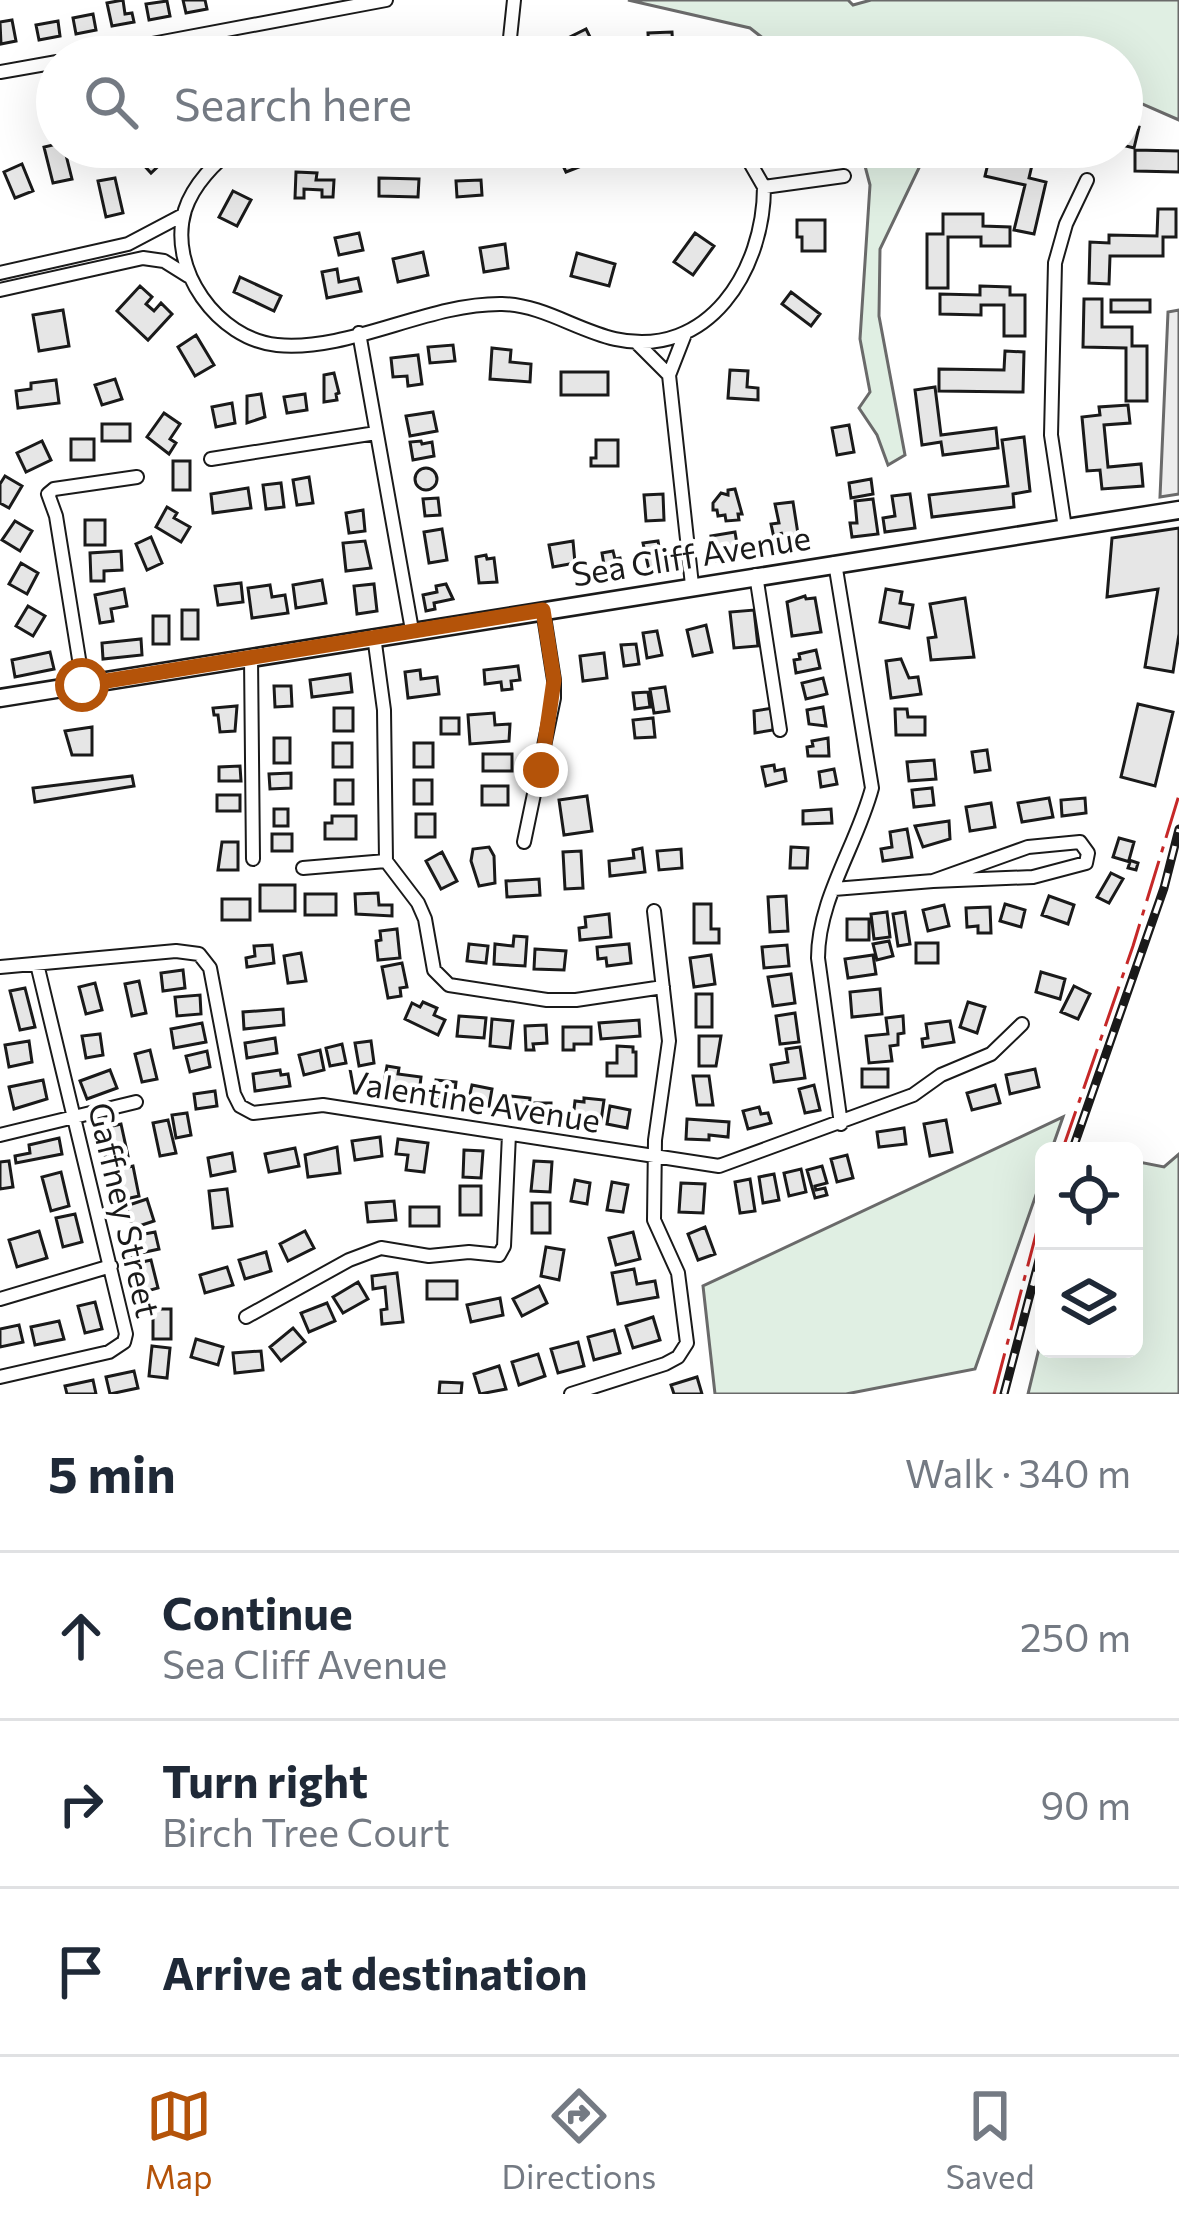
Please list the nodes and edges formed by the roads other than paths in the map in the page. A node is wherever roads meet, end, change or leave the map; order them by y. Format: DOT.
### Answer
graph roads {
  1 [pos="386,0"];
  2 [pos="514,0"];
  3 [pos="195,36"];
  4 [pos="510,36"];
  5 [pos="36,66"];
  6 [pos="0,72"];
  7 [pos="213,168"];
  8 [pos="753,168"];
  9 [pos="844,176"];
  10 [pos="1087,180"];
  11 [pos="764,187"];
  12 [pos="183,215"];
  13 [pos="0,273"];
  14 [pos="189,276"];
  15 [pos="0,290"];
  16 [pos="359,333"];
  17 [pos="685,334"];
  18 [pos="637,343"];
  19 [pos="669,375"];
  20 [pos="376,433"];
  21 [pos="211,459"];
  22 [pos="137,477"];
  23 [pos="1179,510"];
  24 [pos="1065,528"];
  25 [pos="835,563"];
  26 [pos="756,575"];
  27 [pos="692,585"];
  28 [pos="543,610"];
  29 [pos="412,630"];
  30 [pos="374,636"];
  31 [pos="251,657"];
  32 [pos="82,685"];
  33 [pos="0,698"];
  34 [pos="780,730"];
  35 [pos="524,842"];
  36 [pos="253,859"];
  37 [pos="386,860"];
  38 [pos="303,868"];
  39 [pos="933,880"];
  40 [pos="834,889"];
  41 [pos="654,911"];
  42 [pos="37,964"];
  43 [pos="0,967"];
  44 [pos="663,987"];
  45 [pos="1022,1024"];
  46 [pos="136,1102"];
  47 [pos="76,1117"];
  48 [pos="841,1124"];
  49 [pos="509,1134"];
  50 [pos="0,1135"];
  51 [pos="656,1158"];
  52 [pos="111,1267"];
  53 [pos="0,1299"];
  54 [pos="246,1317"];
  55 [pos="0,1377"];
  56 [pos="571,1394"];
  1 -- 3 [label="street"];
  2 -- 4 [label="street"];
  5 -- 6 [label="street"];
  7 -- 12 [label="street"];
  8 -- 11 [label="street"];
  9 -- 11 [label="street"];
  10 -- 24 [label="street"];
  11 -- 17 [label="street"];
  12 -- 13 [label="street"];
  12 -- 14 [label="street"];
  14 -- 15 [label="street"];
  14 -- 16 [label="street"];
  16 -- 18 [label="street"];
  16 -- 20 [label="street"];
  17 -- 18 [label="street"];
  17 -- 19 [label="street"];
  18 -- 19 [label="street"];
  19 -- 27 [label="street"];
  20 -- 21 [label="street"];
  20 -- 29 [label="street"];
  22 -- 32 [label="street"];
  23 -- 24 [label="street, Sea Cliff Avenue"];
  24 -- 25 [label="street, Sea Cliff Avenue"];
  25 -- 26 [label="street, Sea Cliff Avenue"];
  25 -- 40 [label="street"];
  26 -- 27 [label="street, Sea Cliff Avenue"];
  26 -- 34 [label="street"];
  27 -- 28 [label="street, Sea Cliff Avenue"];
  28 -- 29 [label="street, Sea Cliff Avenue"];
  28 -- 35 [label="street"];
  29 -- 30 [label="street, Sea Cliff Avenue"];
  30 -- 31 [label="street, Sea Cliff Avenue"];
  30 -- 37 [label="street"];
  31 -- 32 [label="street, Sea Cliff Avenue"];
  31 -- 36 [label="street"];
  32 -- 33 [label="street, Sea Cliff Avenue"];
  37 -- 38 [label="street"];
  37 -- 44 [label="street"];
  39 -- 39 [label="street"];
  39 -- 40 [label="street"];
  40 -- 48 [label="street"];
  41 -- 44 [label="street"];
  42 -- 43 [label="street, Valentine Avenue"];
  42 -- 47 [label="street, Gaffney Street"];
  42 -- 49 [label="street, Valentine Avenue"];
  44 -- 51 [label="street"];
  45 -- 48 [label="street, Valentine Avenue"];
  46 -- 47 [label="street"];
  47 -- 50 [label="street"];
  47 -- 52 [label="street, Gaffney Street"];
  48 -- 51 [label="street, Valentine Avenue"];
  49 -- 51 [label="street, Valentine Avenue"];
  49 -- 54 [label="street"];
  51 -- 56 [label="street"];
  52 -- 53 [label="street"];
  52 -- 55 [label="street, Gaffney Street"];
}
